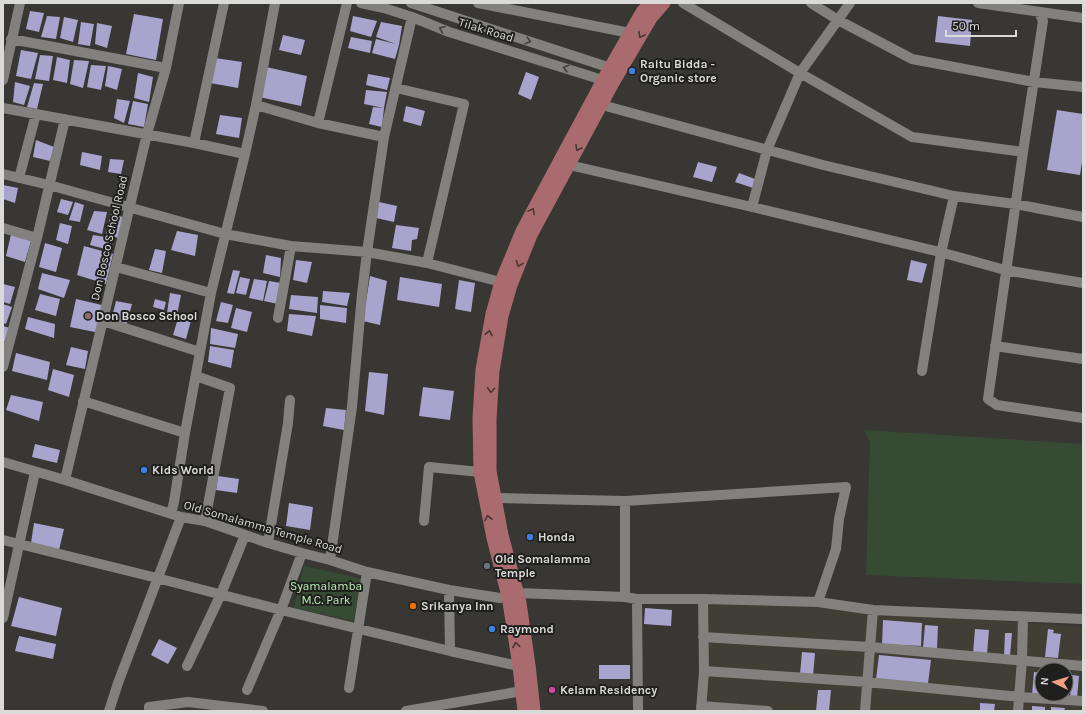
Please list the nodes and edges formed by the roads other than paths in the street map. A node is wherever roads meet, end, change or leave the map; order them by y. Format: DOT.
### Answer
graph roads {
  1 [pos="20,3"];
  2 [pos="179,3"];
  3 [pos="224,3"];
  4 [pos="275,3"];
  5 [pos="347,3"];
  6 [pos="361,3"];
  7 [pos="411,3"];
  8 [pos="478,3"];
  9 [pos="683,3"];
  10 [pos="811,3"];
  11 [pos="850,3"];
  12 [pos="978,3"];
  13 [pos="659,4"];
  14 [pos="1039,12"];
  15 [pos="412,17"];
  16 [pos="1083,18"];
  17 [pos="838,20"];
  18 [pos="630,33"];
  19 [pos="11,38"];
  20 [pos="166,68"];
  21 [pos="800,73"];
  22 [pos="612,76"];
  23 [pos="3,80"];
  24 [pos="1034,82"];
  25 [pos="1083,87"];
  26 [pos="396,88"];
  27 [pos="256,105"];
  28 [pos="602,105"];
  29 [pos="3,108"];
  30 [pos="36,114"];
  31 [pos="65,119"];
  32 [pos="318,122"];
  33 [pos="147,134"];
  34 [pos="384,136"];
  35 [pos="194,143"];
  36 [pos="768,150"];
  37 [pos="1023,152"];
  38 [pos="245,154"];
  39 [pos="569,165"];
  40 [pos="3,174"];
  41 [pos="19,178"];
  42 [pos="49,185"];
  43 [pos="954,196"];
  44 [pos="1015,204"];
  45 [pos="752,207"];
  46 [pos="130,208"];
  47 [pos="1083,217"];
  48 [pos="3,228"];
  49 [pos="225,234"];
  50 [pos="37,238"];
  51 [pos="291,246"];
  52 [pos="367,252"];
  53 [pos="941,253"];
  54 [pos="427,263"];
  55 [pos="116,267"];
  56 [pos="1005,270"];
  57 [pos="501,282"];
  58 [pos="1083,283"];
  59 [pos="211,294"];
  60 [pos="278,318"];
  61 [pos="103,321"];
  62 [pos="995,346"];
  63 [pos="200,352"];
  64 [pos="1083,359"];
  65 [pos="3,367"];
  66 [pos="922,371"];
  67 [pos="196,376"];
  68 [pos="290,400"];
  69 [pos="83,401"];
  70 [pos="1083,418"];
  71 [pos="185,433"];
  72 [pos="3,462"];
  73 [pos="35,472"];
  74 [pos="480,472"];
  75 [pos="65,480"];
  76 [pos="495,498"];
  77 [pos="625,501"];
  78 [pos="176,515"];
  79 [pos="205,521"];
  80 [pos="424,521"];
  81 [pos="245,535"];
  82 [pos="3,540"];
  83 [pos="20,543"];
  84 [pos="268,543"];
  85 [pos="302,553"];
  86 [pos="330,560"];
  87 [pos="367,572"];
  88 [pos="157,578"];
  89 [pos="449,590"];
  90 [pos="220,594"];
  91 [pos="513,595"];
  92 [pos="625,597"];
  93 [pos="637,599"];
  94 [pos="703,599"];
  95 [pos="818,602"];
  96 [pos="281,610"];
  97 [pos="872,610"];
  98 [pos="1023,617"];
  99 [pos="3,618"];
  100 [pos="1083,619"];
  101 [pos="358,628"];
  102 [pos="704,637"];
  103 [pos="870,647"];
  104 [pos="450,651"];
  105 [pos="1022,660"];
  106 [pos="187,666"];
  107 [pos="519,666"];
  108 [pos="1083,666"];
  109 [pos="704,672"];
  110 [pos="867,682"];
  111 [pos="349,688"];
  112 [pos="247,690"];
  113 [pos="522,691"];
  114 [pos="1020,697"];
  115 [pos="1083,701"];
  116 [pos="701,708"];
  117 [pos="109,711"];
  118 [pos="149,711"];
  119 [pos="264,711"];
  120 [pos="406,711"];
  121 [pos="524,711"];
  122 [pos="534,711"];
  123 [pos="638,711"];
  124 [pos="768,711"];
  125 [pos="865,711"];
  126 [pos="1018,711"];
  1 -- 19 [label="street"];
  2 -- 20 [label="street, Don Bosco School Road"];
  3 -- 35 [label="street"];
  4 -- 27 [label="street"];
  5 -- 32 [label="street"];
  6 -- 15 [label="street, Tilak Road"];
  7 -- 22 [label="street, Tilak Road, one-way"];
  8 -- 18 [label="street"];
  9 -- 21 [label="street"];
  10 -- 17 [label="street"];
  11 -- 17 [label="street"];
  12 -- 14 [label="street"];
  13 -- 18 [label="main road"];
  13 -- 22 [label="main road, one-way"];
  14 -- 16 [label="street"];
  14 -- 24 [label="street"];
  22 -- 15 [label="street, Tilak Road, one-way"];
  15 -- 26 [label="street"];
  17 -- 21 [label="street"];
  17 -- 24 [label="street"];
  18 -- 22 [label="main road"];
  19 -- 20 [label="street"];
  19 -- 23 [label="street"];
  20 -- 33 [label="street, Don Bosco School Road"];
  21 -- 36 [label="street"];
  21 -- 37 [label="street"];
  22 -- 28 [label="main road"];
  57 -- 22 [label="main road, one-way"];
  24 -- 25 [label="street"];
  24 -- 37 [label="street"];
  26 -- 34 [label="street"];
  26 -- 54 [label="street"];
  27 -- 32 [label="street"];
  27 -- 38 [label="street"];
  28 -- 36 [label="street"];
  28 -- 39 [label="main road, one-way"];
  29 -- 30 [label="street"];
  30 -- 31 [label="street"];
  30 -- 41 [label="street"];
  31 -- 33 [label="street"];
  31 -- 42 [label="street"];
  32 -- 34 [label="street"];
  33 -- 35 [label="street"];
  33 -- 46 [label="street, Don Bosco School Road"];
  34 -- 52 [label="street"];
  35 -- 38 [label="street"];
  36 -- 43 [label="street"];
  36 -- 45 [label="street"];
  37 -- 44 [label="street"];
  38 -- 49 [label="street"];
  39 -- 45 [label="street"];
  39 -- 76 [label="main road, one-way"];
  40 -- 41 [label="street"];
  41 -- 42 [label="street"];
  42 -- 46 [label="street"];
  42 -- 50 [label="street"];
  43 -- 44 [label="street"];
  43 -- 53 [label="street"];
  44 -- 47 [label="street"];
  44 -- 56 [label="street"];
  45 -- 53 [label="street"];
  46 -- 49 [label="street"];
  46 -- 55 [label="street, Don Bosco School Road"];
  48 -- 50 [label="street"];
  49 -- 51 [label="street"];
  49 -- 59 [label="street"];
  50 -- 65 [label="street"];
  51 -- 52 [label="street"];
  51 -- 60 [label="street"];
  52 -- 54 [label="street"];
  52 -- 86 [label="street"];
  53 -- 56 [label="street"];
  53 -- 66 [label="street"];
  54 -- 57 [label="street"];
  55 -- 59 [label="street"];
  55 -- 61 [label="street, Don Bosco School Road"];
  56 -- 58 [label="street"];
  56 -- 62 [label="street"];
  74 -- 57 [label="main road, one-way"];
  59 -- 63 [label="street"];
  61 -- 63 [label="street"];
  61 -- 69 [label="street, Don Bosco School Road"];
  62 -- 64 [label="street"];
  62 -- 70 [label="street"];
  63 -- 67 [label="street"];
  67 -- 71 [label="street"];
  67 -- 79 [label="street"];
  68 -- 84 [label="street"];
  69 -- 71 [label="street"];
  69 -- 75 [label="street, Don Bosco School Road"];
  71 -- 78 [label="street"];
  72 -- 73 [label="street, Old Somalamma Temple Road"];
  73 -- 75 [label="street, Old Somalamma Temple Road"];
  73 -- 83 [label="street"];
  74 -- 80 [label="street"];
  91 -- 74 [label="main road, one-way"];
  75 -- 78 [label="street, Old Somalamma Temple Road"];
  76 -- 77 [label="street"];
  76 -- 91 [label="main road"];
  77 -- 92 [label="street"];
  77 -- 95 [label="street"];
  78 -- 79 [label="street, Old Somalamma Temple Road"];
  78 -- 88 [label="street"];
  79 -- 81 [label="street, Old Somalamma Temple Road"];
  81 -- 84 [label="street, Old Somalamma Temple Road"];
  81 -- 90 [label="street"];
  82 -- 83 [label="street"];
  83 -- 88 [label="street"];
  83 -- 99 [label="street"];
  84 -- 85 [label="street, Old Somalamma Temple Road"];
  85 -- 86 [label="street, Old Somalamma Temple Road"];
  85 -- 96 [label="street"];
  86 -- 87 [label="street, Old Somalamma Temple Road"];
  87 -- 89 [label="street, Old Somalamma Temple Road"];
  87 -- 101 [label="street"];
  88 -- 90 [label="street"];
  88 -- 117 [label="street"];
  89 -- 91 [label="street, Old Somalamma Temple Road"];
  89 -- 104 [label="street"];
  90 -- 96 [label="street"];
  90 -- 106 [label="street"];
  91 -- 92 [label="street, Old Somalamma Temple Road"];
  107 -- 91 [label="main road, one-way"];
  91 -- 122 [label="main road"];
  92 -- 93 [label="street, Old Somalamma Temple Road"];
  93 -- 94 [label="street, Old Somalamma Temple Road"];
  93 -- 123 [label="street"];
  94 -- 95 [label="street, Old Somalamma Temple Road"];
  94 -- 102 [label="street"];
  95 -- 97 [label="street, Old Somalamma Temple Road"];
  96 -- 101 [label="street"];
  96 -- 112 [label="street"];
  97 -- 98 [label="street, Old Somalamma Temple Road"];
  97 -- 103 [label="street"];
  98 -- 100 [label="street, Old Somalamma Temple Road"];
  98 -- 105 [label="street"];
  101 -- 104 [label="street"];
  101 -- 111 [label="street"];
  102 -- 103 [label="street"];
  102 -- 109 [label="street"];
  103 -- 105 [label="street"];
  103 -- 110 [label="street"];
  104 -- 107 [label="street"];
  105 -- 108 [label="street"];
  105 -- 114 [label="street"];
  107 -- 113 [label="main road"];
  109 -- 110 [label="street"];
  109 -- 116 [label="street"];
  110 -- 114 [label="street"];
  110 -- 125 [label="street"];
  113 -- 120 [label="street"];
  113 -- 121 [label="main road"];
  114 -- 115 [label="street"];
  114 -- 126 [label="street"];
  116 -- 124 [label="street"];
  118 -- 119 [label="street"];
}
